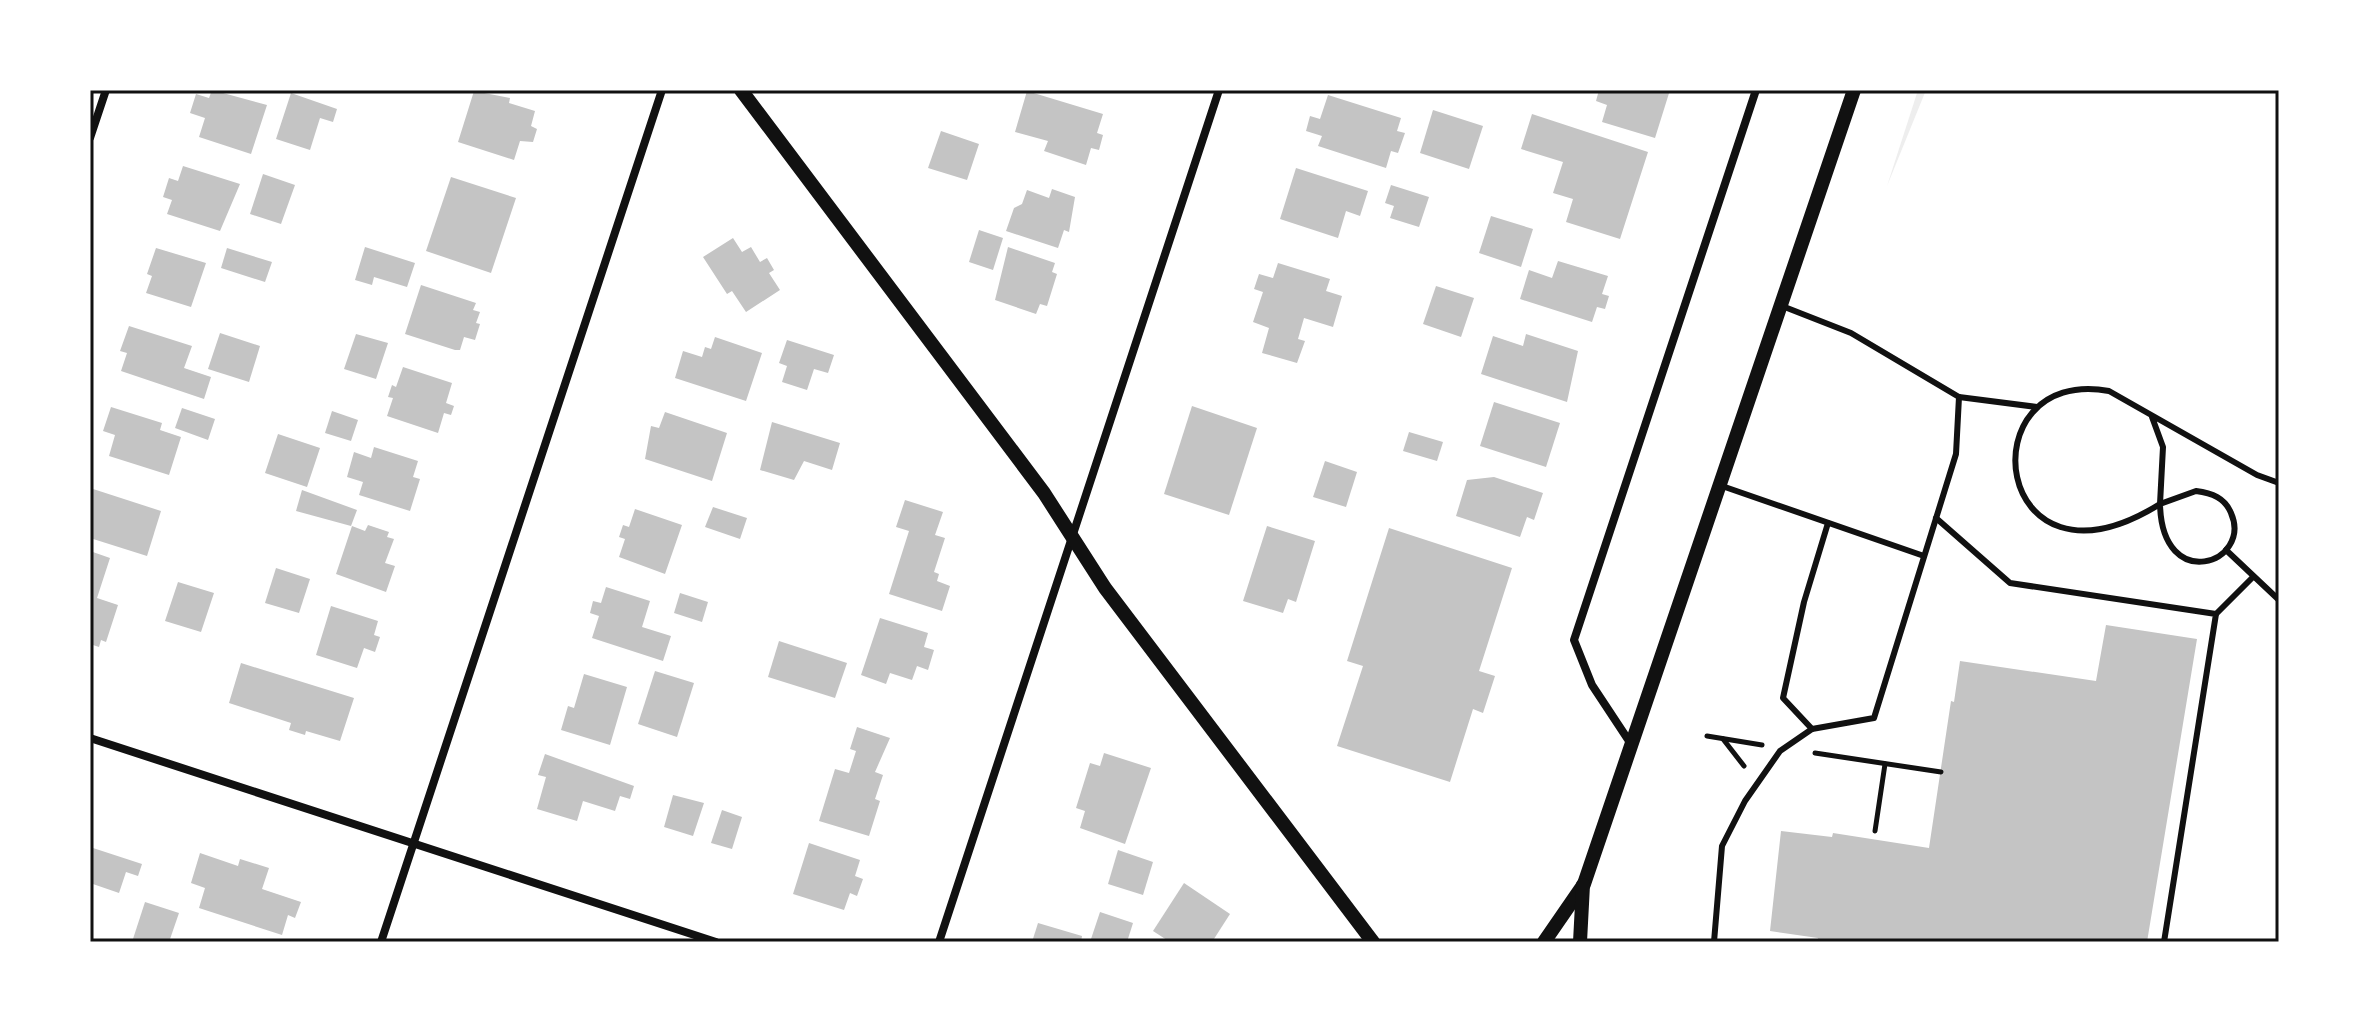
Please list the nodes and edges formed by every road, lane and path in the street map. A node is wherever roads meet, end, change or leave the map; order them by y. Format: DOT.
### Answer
graph roads {
  1 [pos="106,90"];
  2 [pos="662,90"];
  3 [pos="741,90"];
  4 [pos="1219,90"];
  5 [pos="1756,90"];
  6 [pos="1854,90"];
  7 [pos="90,138"];
  8 [pos="1782,306"];
  9 [pos="1959,397"];
  10 [pos="2037,407"];
  11 [pos="2152,417"];
  12 [pos="2279,483"];
  13 [pos="1722,486"];
  14 [pos="2160,504"];
  15 [pos="1936,518"];
  16 [pos="1828,523"];
  17 [pos="1072,536"];
  18 [pos="2226,550"];
  19 [pos="1924,556"];
  20 [pos="2253,577"];
  21 [pos="2279,600"];
  22 [pos="2216,614"];
  23 [pos="1812,729"];
  24 [pos="1707,736"];
  25 [pos="90,738"];
  26 [pos="1722,739"];
  27 [pos="1631,744"];
  28 [pos="1784,748"];
  29 [pos="1885,764"];
  30 [pos="1941,772"];
  31 [pos="1752,791"];
  32 [pos="1875,831"];
  33 [pos="413,843"];
  34 [pos="1584,884"];
  35 [pos="381,942"];
  36 [pos="716,942"];
  37 [pos="939,942"];
  38 [pos="1373,942"];
  39 [pos="1544,942"];
  40 [pos="1580,942"];
  41 [pos="1714,942"];
  42 [pos="2164,942"];
  1 -- 7 [label="street"];
  2 -- 33 [label="street"];
  3 -- 17 [label="street"];
  4 -- 17 [label="street"];
  5 -- 27 [label="street"];
  6 -- 8 [label="street"];
  8 -- 9 [label="lane"];
  8 -- 13 [label="street"];
  9 -- 10 [label="lane"];
  9 -- 15 [label="lane"];
  10 -- 11 [label="lane"];
  10 -- 14 [label="lane"];
  11 -- 12 [label="lane"];
  11 -- 14 [label="lane"];
  13 -- 16 [label="lane"];
  13 -- 27 [label="street"];
  14 -- 18 [label="lane"];
  14 -- 18 [label="lane"];
  15 -- 19 [label="lane"];
  15 -- 22 [label="lane"];
  16 -- 19 [label="lane"];
  16 -- 23 [label="lane"];
  17 -- 37 [label="street"];
  17 -- 38 [label="street"];
  18 -- 20 [label="lane"];
  19 -- 23 [label="lane"];
  20 -- 21 [label="lane"];
  20 -- 22 [label="lane"];
  22 -- 42 [label="lane"];
  23 -- 28 [label="lane"];
  24 -- 26 [label="path"];
  25 -- 33 [label="street"];
  26 -- 28 [label="path"];
  26 -- 31 [label="path"];
  27 -- 34 [label="street"];
  28 -- 29 [label="path"];
  28 -- 31 [label="lane"];
  29 -- 30 [label="path"];
  29 -- 32 [label="path"];
  31 -- 41 [label="lane"];
  33 -- 35 [label="street"];
  33 -- 36 [label="street"];
  34 -- 39 [label="street"];
  34 -- 40 [label="street"];
}
